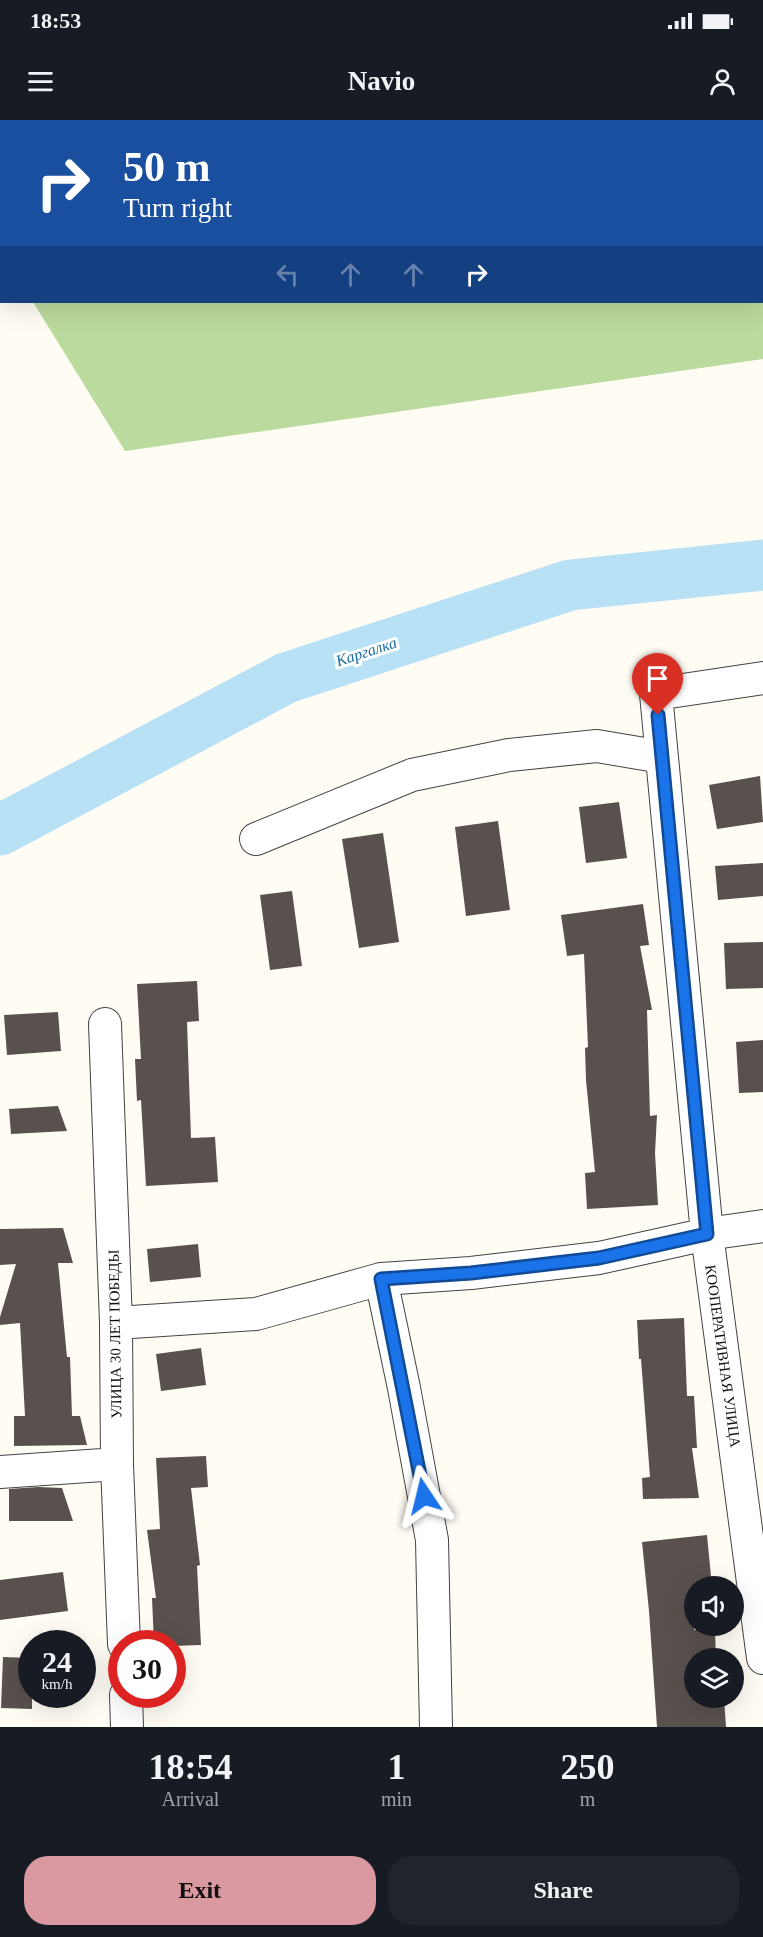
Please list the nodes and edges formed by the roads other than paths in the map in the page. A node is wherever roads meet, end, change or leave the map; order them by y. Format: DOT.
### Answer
graph roads {
  1 [pos="763,678"];
  2 [pos="662,756"];
  3 [pos="256,839"];
  4 [pos="105,1024"];
  5 [pos="763,1226"];
  6 [pos="707,1234"];
  7 [pos="381,1279"];
  8 [pos="116,1323"];
  9 [pos="117,1464"];
  10 [pos="0,1472"];
  11 [pos="123,1630"];
  12 [pos="763,1658"];
  13 [pos="126,1708"];
  14 [pos="127,1727"];
  15 [pos="436,1727"];
  1 -- 2 [label="street, КООПЕРАТИВНАЯ УЛИЦА"];
  2 -- 3 [label="street"];
  2 -- 6 [label="street, КООПЕРАТИВНАЯ УЛИЦА"];
  4 -- 8 [label="street, УЛИЦА 30 ЛЕТ ПОБЕДЫ"];
  5 -- 6 [label="street"];
  6 -- 7 [label="street"];
  6 -- 12 [label="street, КООПЕРАТИВНАЯ УЛИЦА"];
  7 -- 8 [label="street"];
  7 -- 15 [label="street"];
  8 -- 9 [label="street, УЛИЦА 30 ЛЕТ ПОБЕДЫ"];
  9 -- 10 [label="street"];
  9 -- 11 [label="street, УЛИЦА 30 ЛЕТ ПОБЕДЫ"];
  13 -- 14 [label="street"];
}
